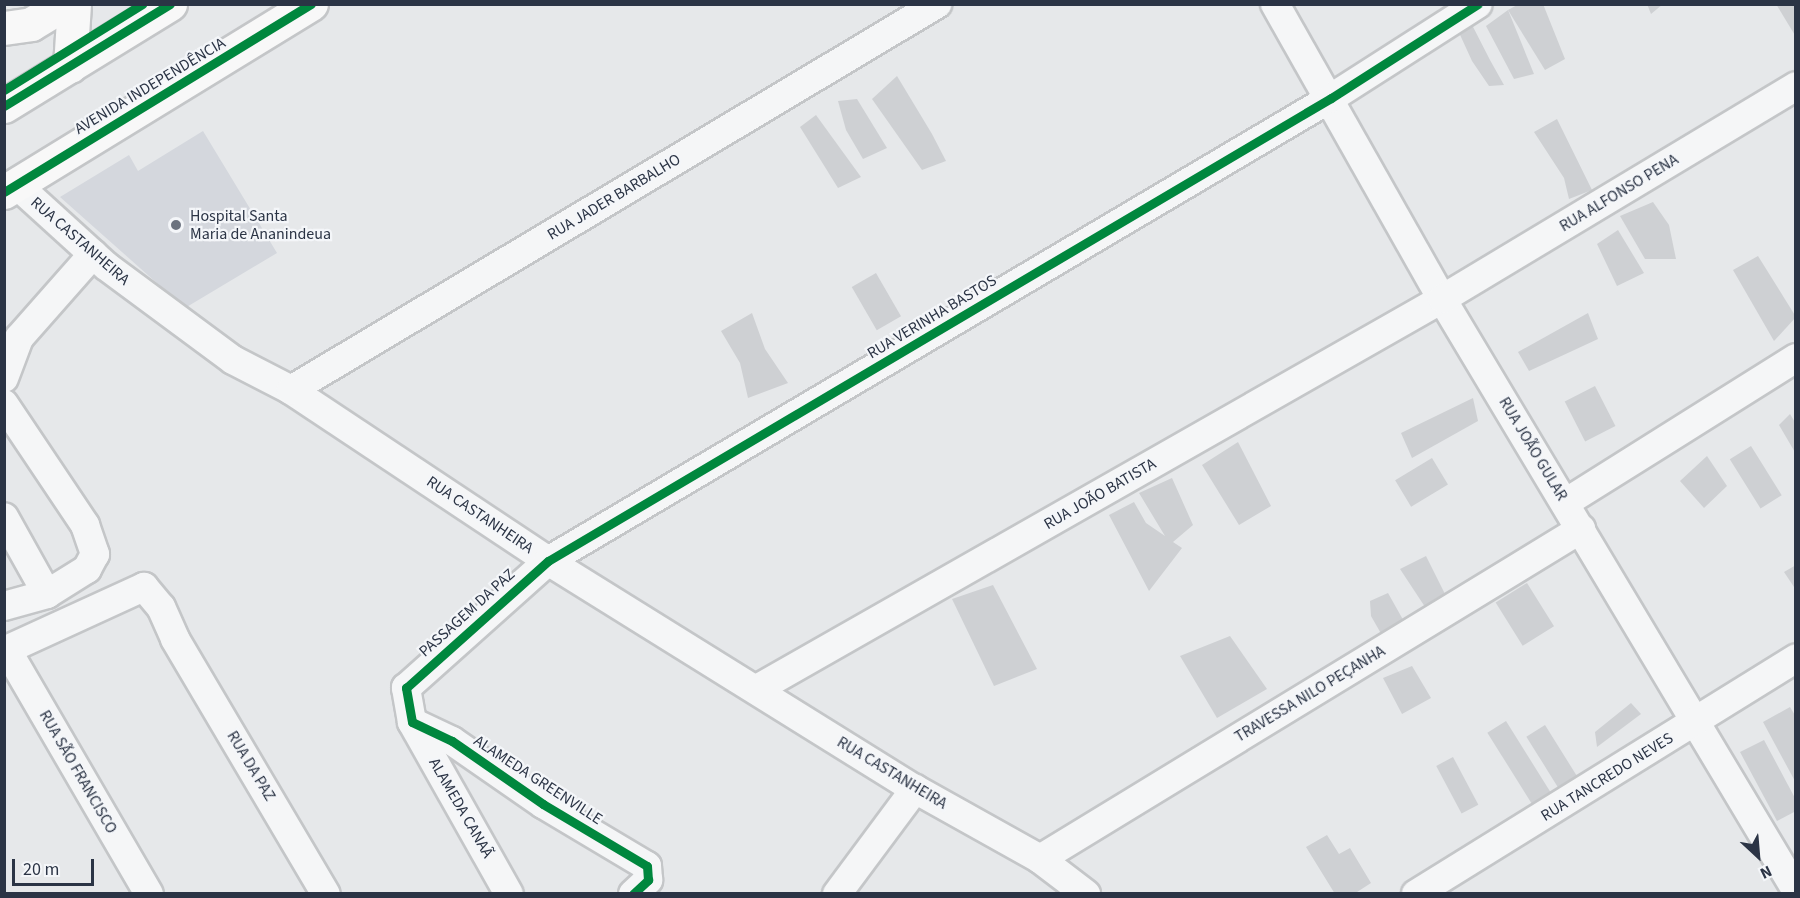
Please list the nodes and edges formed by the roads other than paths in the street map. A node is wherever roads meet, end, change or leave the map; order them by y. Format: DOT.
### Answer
graph roads {
  1 [pos="64,4"];
  2 [pos="74,4"];
  3 [pos="170,4"];
  4 [pos="311,4"];
  5 [pos="937,4"];
  6 [pos="1275,4"];
  7 [pos="1478,4"];
  8 [pos="4,28"];
  9 [pos="70,66"];
  10 [pos="1796,86"];
  11 [pos="1331,98"];
  12 [pos="4,106"];
  13 [pos="11,188"];
  14 [pos="99,260"];
  15 [pos="1442,299"];
  16 [pos="1796,358"];
  17 [pos="6,372"];
  18 [pos="291,390"];
  19 [pos="4,404"];
  20 [pos="1565,503"];
  21 [pos="4,517"];
  22 [pos="1581,529"];
  23 [pos="548,561"];
  24 [pos="47,594"];
  25 [pos="4,606"];
  26 [pos="6,650"];
  27 [pos="1796,658"];
  28 [pos="757,689"];
  29 [pos="412,722"];
  30 [pos="1692,724"];
  31 [pos="915,789"];
  32 [pos="1040,859"];
  33 [pos="1796,890"];
  34 [pos="149,894"];
  35 [pos="326,894"];
  36 [pos="509,894"];
  37 [pos="633,894"];
  38 [pos="837,894"];
  39 [pos="1086,894"];
  40 [pos="1416,894"];
  1 -- 8 [label="main road"];
  2 -- 9 [label="main road"];
  3 -- 9 [label="main road"];
  4 -- 13 [label="main road, AVENIDA INDEPENDÊNCIA"];
  5 -- 18 [label="street, RUA JADER BARBALHO"];
  6 -- 11 [label="street, RUA JOÃO GULAR"];
  7 -- 11 [label="street, RUA VERINHA BASTOS"];
  9 -- 12 [label="main road"];
  10 -- 15 [label="street, RUA ALFONSO PENA"];
  11 -- 15 [label="street, RUA JOÃO GULAR"];
  11 -- 23 [label="street, RUA VERINHA BASTOS"];
  13 -- 14 [label="street, RUA CASTANHEIRA"];
  14 -- 17 [label="street"];
  14 -- 18 [label="street, RUA CASTANHEIRA"];
  15 -- 20 [label="street, RUA JOÃO GULAR"];
  15 -- 28 [label="street, RUA JOÃO BATISTA"];
  16 -- 20 [label="street"];
  18 -- 23 [label="street, RUA CASTANHEIRA"];
  19 -- 24 [label="street"];
  20 -- 22 [label="street, RUA JOÃO GULAR"];
  21 -- 24 [label="street"];
  22 -- 30 [label="street, RUA JOÃO GULAR"];
  22 -- 32 [label="street, TRAVESSA NILO PEÇANHA"];
  23 -- 28 [label="street, RUA CASTANHEIRA"];
  23 -- 29 [label="street, PASSAGEM DA PAZ"];
  24 -- 25 [label="street"];
  26 -- 34 [label="street, RUA SÃO FRANCISCO"];
  26 -- 35 [label="street, RUA DA PAZ"];
  27 -- 30 [label="street, RUA TANCREDO NEVES"];
  28 -- 31 [label="street, RUA CASTANHEIRA"];
  29 -- 36 [label="street, ALAMEDA CANAÃ"];
  29 -- 37 [label="street, ALAMEDA GREENVILLE"];
  30 -- 33 [label="street, RUA JOÃO GULAR"];
  30 -- 40 [label="street, RUA TANCREDO NEVES"];
  31 -- 32 [label="street, RUA CASTANHEIRA"];
  31 -- 38 [label="street"];
  32 -- 39 [label="street, RUA CASTANHEIRA"];
}
